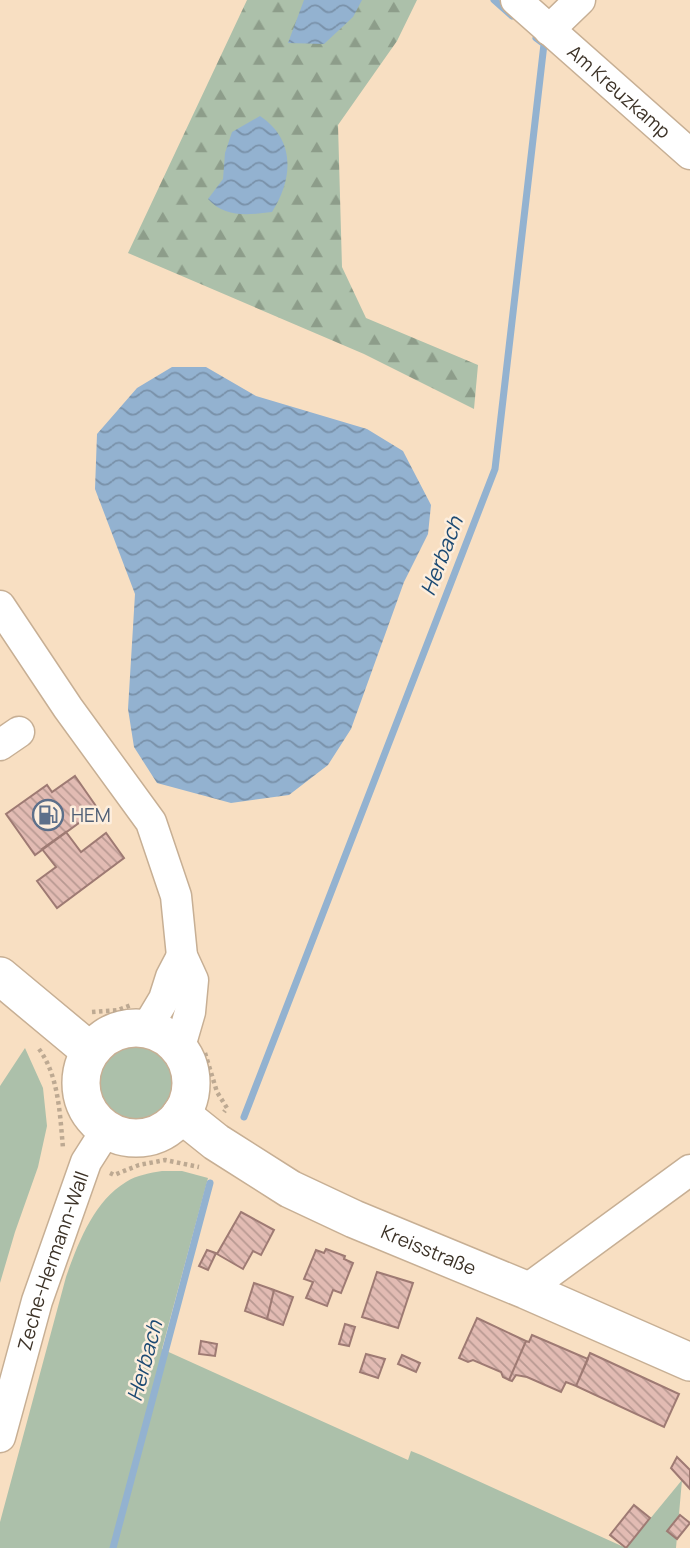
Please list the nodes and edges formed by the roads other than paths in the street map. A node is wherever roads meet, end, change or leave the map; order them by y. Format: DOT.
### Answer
graph roads {
  1 [pos="516,0"];
  2 [pos="580,0"];
  3 [pos="549,30"];
  4 [pos="690,153"];
  5 [pos="0,606"];
  6 [pos="183,956"];
  7 [pos="0,976"];
  8 [pos="146,1029"];
  9 [pos="179,1050"];
  10 [pos="90,1051"];
  11 [pos="181,1114"];
  12 [pos="107,1129"];
  13 [pos="690,1170"];
  14 [pos="526,1290"];
  15 [pos="690,1363"];
  16 [pos="0,1437"];
  1 -- 3 [label="street, Am Kreuzkamp"];
  2 -- 3 [label="street, Am Kreuzkamp"];
  3 -- 4 [label="street, Am Kreuzkamp"];
  5 -- 6 [label="street"];
  6 -- 8 [label="street"];
  6 -- 9 [label="street"];
  7 -- 10 [label="main road"];
  8 -- 9 [label="main road"];
  8 -- 10 [label="main road"];
  9 -- 11 [label="main road"];
  10 -- 12 [label="main road"];
  11 -- 12 [label="main road"];
  11 -- 14 [label="main road, Kreisstraße"];
  12 -- 16 [label="street, Zeche-Hermann-Wall"];
  13 -- 14 [label="street"];
  14 -- 15 [label="main road, Kreisstraße"];
}
